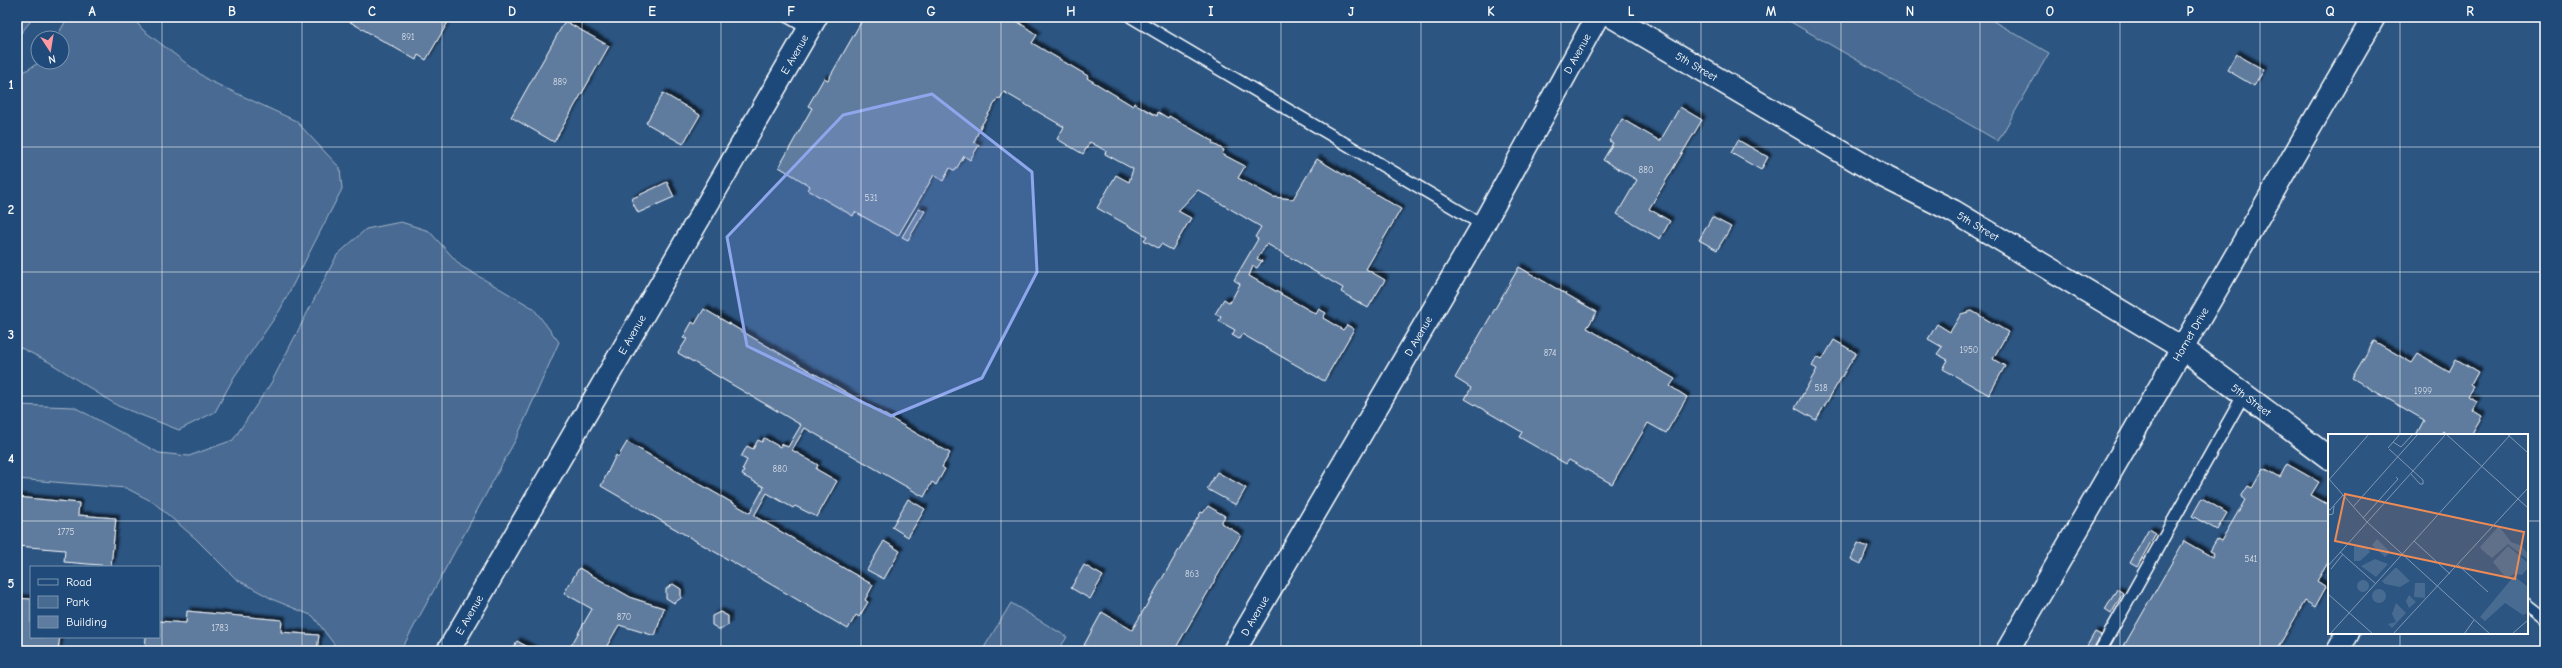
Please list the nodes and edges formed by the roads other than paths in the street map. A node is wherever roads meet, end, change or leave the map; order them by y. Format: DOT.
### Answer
graph roads {
  1 [pos="788,17"];
  2 [pos="1131,17"];
  3 [pos="1597,17"];
  4 [pos="1613,17"];
  5 [pos="2374,17"];
  6 [pos="812,23"];
  7 [pos="1482,225"];
  8 [pos="2182,348"];
  9 [pos="2244,394"];
  10 [pos="2328,457"];
  11 [pos="2528,605"];
  12 [pos="2545,618"];
  13 [pos="2347,634"];
  14 [pos="448,651"];
  15 [pos="1234,651"];
  16 [pos="2007,651"];
  17 [pos="2100,651"];
  18 [pos="2338,651"];
  1 -- 6 [label="lane"];
  2 -- 7 [label="lane"];
  3 -- 7 [label="street, D Avenue"];
  4 -- 8 [label="street, 5th Street"];
  5 -- 8 [label="street, Hornet Drive"];
  6 -- 14 [label="street, E Avenue"];
  7 -- 15 [label="street, D Avenue"];
  8 -- 9 [label="street, 5th Street"];
  8 -- 16 [label="street, Hornet Drive"];
  9 -- 10 [label="street, 5th Street"];
  9 -- 17 [label="lane"];
  11 -- 12 [label="lane"];
  13 -- 18 [label="street"];
}
